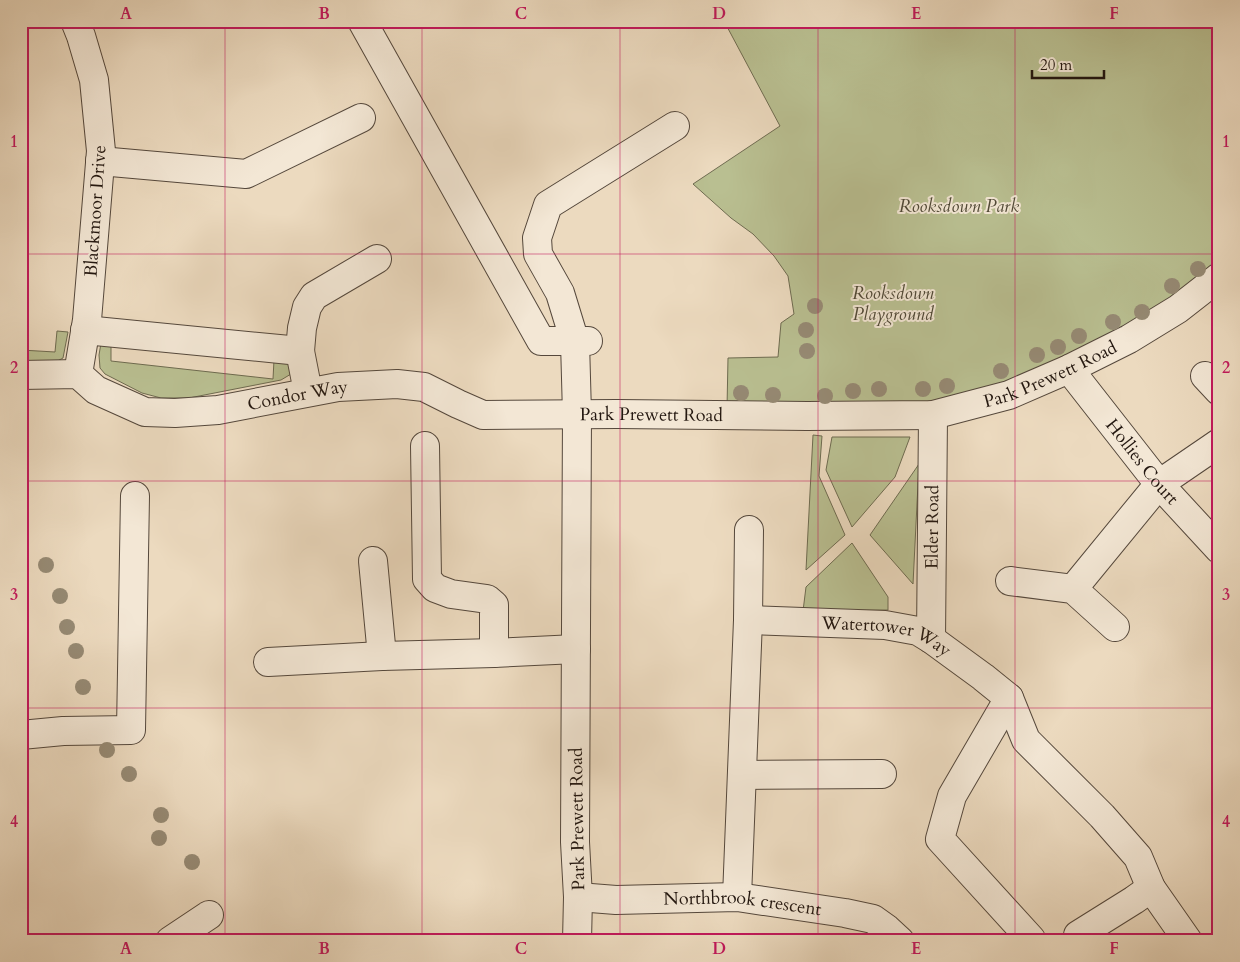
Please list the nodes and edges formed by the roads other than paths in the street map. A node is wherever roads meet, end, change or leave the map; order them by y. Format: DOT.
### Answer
graph roads {
  1 [pos="75,21"];
  2 [pos="362,21"];
  3 [pos="361,118"];
  4 [pos="675,126"];
  5 [pos="100,161"];
  6 [pos="377,259"];
  7 [pos="1219,277"];
  8 [pos="85,330"];
  9 [pos="581,341"];
  10 [pos="300,351"];
  11 [pos="1069,369"];
  12 [pos="78,374"];
  13 [pos="21,375"];
  14 [pos="308,392"];
  15 [pos="577,414"];
  16 [pos="933,415"];
  17 [pos="1219,444"];
  18 [pos="425,446"];
  19 [pos="1159,484"];
  20 [pos="135,496"];
  21 [pos="749,530"];
  22 [pos="1219,549"];
  23 [pos="373,561"];
  24 [pos="1010,582"];
  25 [pos="1073,589"];
  26 [pos="748,620"];
  27 [pos="1115,626"];
  28 [pos="931,639"];
  29 [pos="576,649"];
  30 [pos="494,653"];
  31 [pos="382,656"];
  32 [pos="268,662"];
  33 [pos="1009,698"];
  34 [pos="21,735"];
  35 [pos="882,774"];
  36 [pos="742,775"];
  37 [pos="1151,888"];
  38 [pos="737,897"];
  39 [pos="578,898"];
  40 [pos="209,915"];
  41 [pos="1078,934"];
  42 [pos="170,941"];
  43 [pos="577,941"];
  44 [pos="900,941"];
  45 [pos="1031,941"];
  46 [pos="1188,941"];
  1 -- 5 [label="street, Blackmoor Drive"];
  2 -- 9 [label="street"];
  3 -- 5 [label="street"];
  4 -- 9 [label="street"];
  5 -- 8 [label="street, Blackmoor Drive"];
  6 -- 10 [label="street"];
  7 -- 11 [label="street, Park Prewett Road"];
  8 -- 10 [label="street"];
  8 -- 12 [label="street, Blackmoor Drive"];
  9 -- 15 [label="street"];
  10 -- 14 [label="street"];
  11 -- 16 [label="street, Park Prewett Road"];
  11 -- 19 [label="street, Hollies Court"];
  12 -- 13 [label="street"];
  12 -- 14 [label="street, Condor Way"];
  14 -- 15 [label="street, Condor Way"];
  15 -- 16 [label="street, Park Prewett Road"];
  15 -- 29 [label="street, Park Prewett Road"];
  16 -- 28 [label="street, Elder Road"];
  17 -- 19 [label="street"];
  18 -- 30 [label="street"];
  19 -- 22 [label="street, Hollies Court"];
  19 -- 25 [label="street"];
  20 -- 34 [label="street"];
  21 -- 26 [label="street"];
  23 -- 31 [label="street"];
  24 -- 25 [label="street"];
  25 -- 27 [label="street"];
  26 -- 28 [label="street, Watertower Way"];
  26 -- 36 [label="street"];
  28 -- 33 [label="street, Watertower Way"];
  29 -- 30 [label="street"];
  29 -- 39 [label="street, Park Prewett Road"];
  30 -- 31 [label="street"];
  31 -- 32 [label="street"];
  33 -- 37 [label="street, Watertower Way"];
  33 -- 45 [label="street"];
  35 -- 36 [label="street"];
  36 -- 38 [label="street"];
  37 -- 41 [label="street"];
  37 -- 46 [label="street, Watertower Way"];
  38 -- 39 [label="street, Northbrook crescent"];
  38 -- 44 [label="street, Northbrook crescent"];
  39 -- 43 [label="street, Park Prewett Road"];
  40 -- 42 [label="street"];
}
